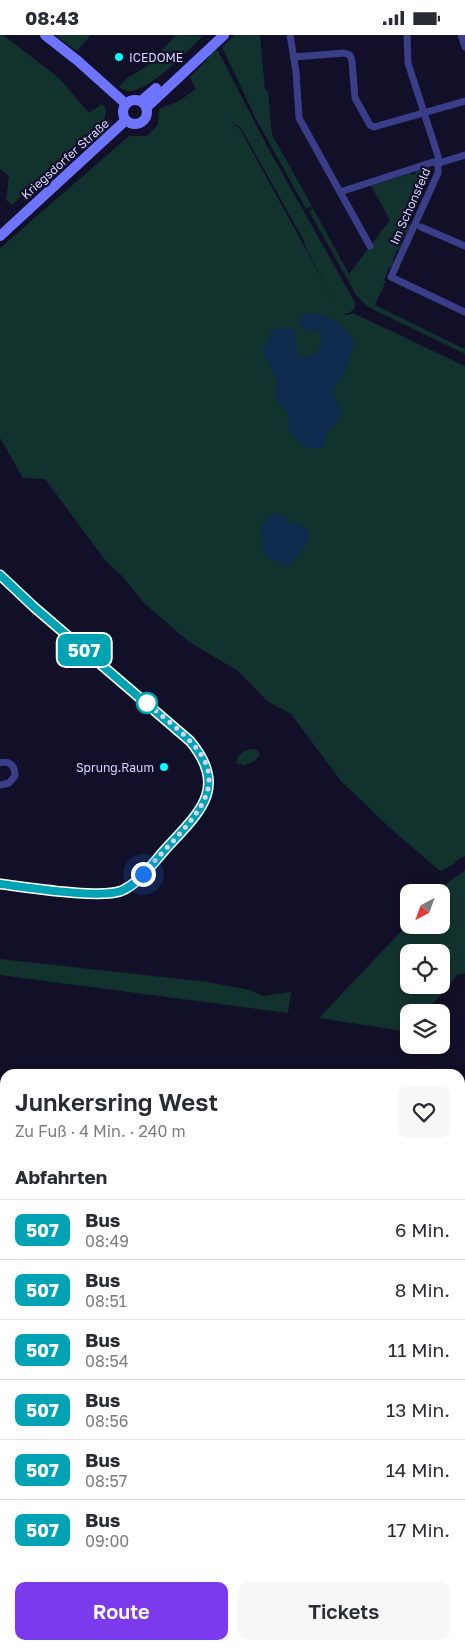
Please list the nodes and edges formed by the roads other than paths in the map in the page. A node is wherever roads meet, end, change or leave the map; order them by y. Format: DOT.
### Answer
graph roads {
  1 [pos="45,35"];
  2 [pos="214,35"];
  3 [pos="224,35"];
  4 [pos="290,35"];
  5 [pos="406,35"];
  6 [pos="461,35"];
  7 [pos="465,47"];
  8 [pos="294,57"];
  9 [pos="465,101"];
  10 [pos="126,104"];
  11 [pos="144,104"];
  12 [pos="426,113"];
  13 [pos="126,120"];
  14 [pos="465,155"];
  15 [pos="439,163"];
  16 [pos="340,192"];
  17 [pos="421,227"];
  18 [pos="0,236"];
  19 [pos="465,243"];
  20 [pos="370,246"];
  21 [pos="465,313"];
  22 [pos="0,575"];
  23 [pos="0,763"];
  24 [pos="0,785"];
  25 [pos="0,884"];
  1 -- 10 [label="main road"];
  2 -- 11 [label="main road"];
  3 -- 11 [label="main road"];
  4 -- 8 [label="street"];
  5 -- 12 [label="street, Im Schonsfeld"];
  6 -- 7 [label="street"];
  8 -- 12 [label="street"];
  8 -- 16 [label="street"];
  9 -- 12 [label="street"];
  10 -- 11 [label="main road"];
  10 -- 13 [label="main road"];
  11 -- 13 [label="main road"];
  12 -- 15 [label="street, Im Schonsfeld"];
  13 -- 18 [label="main road, Kriegsdorfer Straße"];
  14 -- 15 [label="street"];
  15 -- 16 [label="street"];
  15 -- 21 [label="street, Im Schonsfeld"];
  16 -- 20 [label="street"];
  17 -- 19 [label="street"];
  22 -- 25 [label="street"];
  23 -- 24 [label="street"];
}
